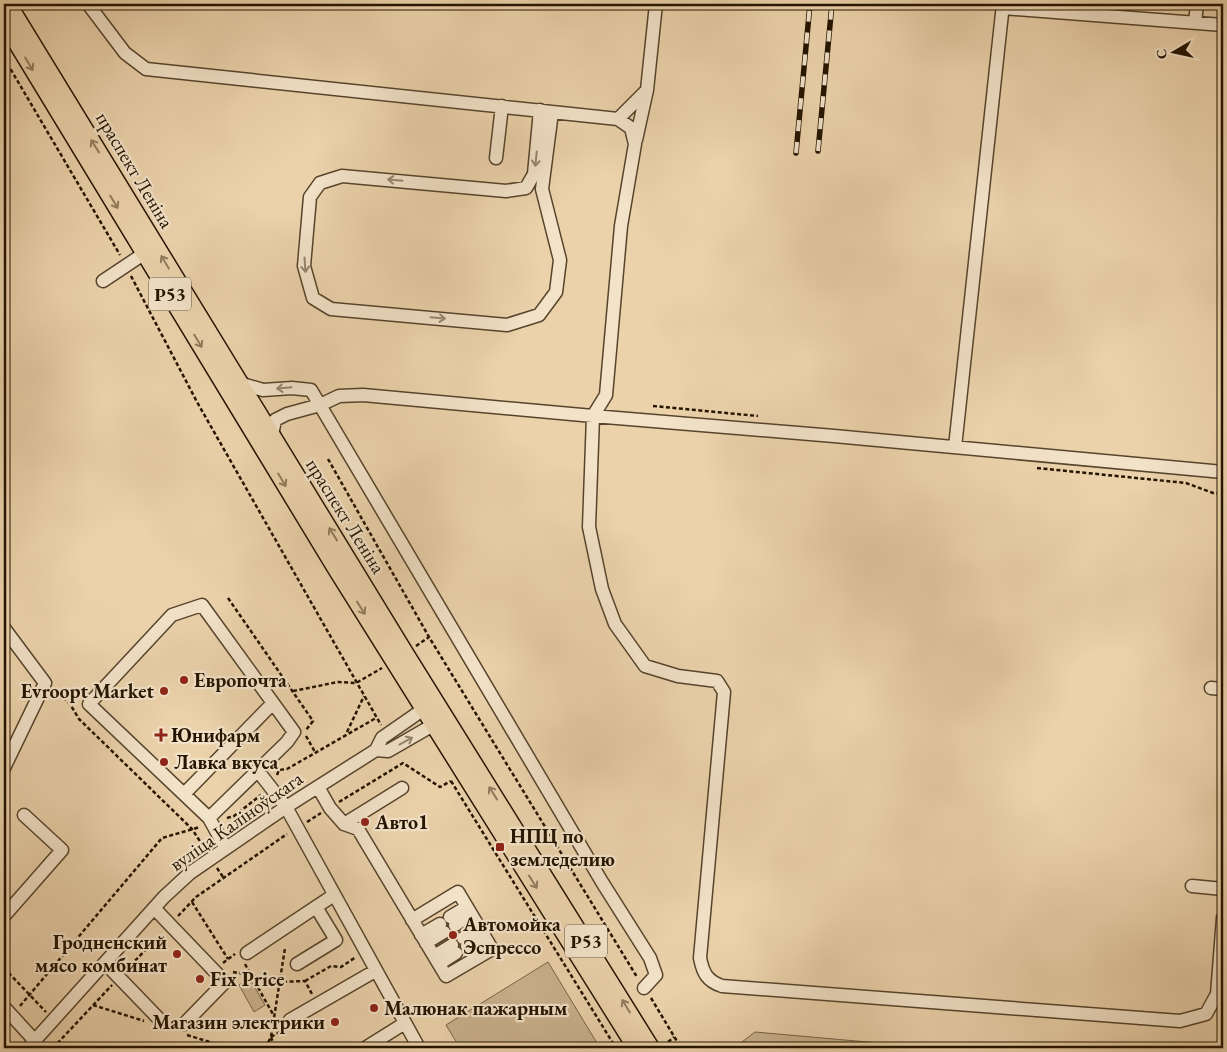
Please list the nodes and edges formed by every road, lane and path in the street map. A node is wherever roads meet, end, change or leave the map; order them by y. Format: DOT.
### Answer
graph roads {
  1 [pos="8,4"];
  2 [pos="88,4"];
  3 [pos="656,4"];
  4 [pos="1197,4"];
  5 [pos="1003,6"];
  6 [pos="4,22"];
  7 [pos="1195,23"];
  8 [pos="1223,25"];
  9 [pos="4,58"];
  10 [pos="647,90"];
  11 [pos="502,106"];
  12 [pos="546,111"];
  13 [pos="618,119"];
  14 [pos="635,144"];
  15 [pos="496,158"];
  16 [pos="145,254"];
  17 [pos="125,266"];
  18 [pos="103,280"];
  19 [pos="239,383"];
  20 [pos="320,405"];
  21 [pos="593,416"];
  22 [pos="272,435"];
  23 [pos="954,447"];
  24 [pos="328,459"];
  25 [pos="1223,472"];
  26 [pos="228,598"];
  27 [pos="4,628"];
  28 [pos="45,683"];
  29 [pos="292,691"];
  30 [pos="364,696"];
  31 [pos="272,704"];
  32 [pos="430,705"];
  33 [pos="376,718"];
  34 [pos="440,722"];
  35 [pos="347,733"];
  36 [pos="376,750"];
  37 [pos="315,752"];
  38 [pos="4,768"];
  39 [pos="258,771"];
  40 [pos="270,785"];
  41 [pos="318,787"];
  42 [pos="402,788"];
  43 [pos="184,794"];
  44 [pos="286,807"];
  45 [pos="330,808"];
  46 [pos="24,815"];
  47 [pos="211,820"];
  48 [pos="344,824"];
  49 [pos="297,828"];
  50 [pos="192,829"];
  51 [pos="225,847"];
  52 [pos="1192,886"];
  53 [pos="1223,889"];
  54 [pos="334,895"];
  55 [pos="192,902"];
  56 [pos="316,907"];
  57 [pos="154,908"];
  58 [pos="469,911"];
  59 [pos="4,916"];
  60 [pos="1223,918"];
  61 [pos="412,920"];
  62 [pos="170,925"];
  63 [pos="482,932"];
  64 [pos="424,939"];
  65 [pos="285,948"];
  66 [pos="243,952"];
  67 [pos="228,959"];
  68 [pos="436,960"];
  69 [pos="105,963"];
  70 [pos="297,964"];
  71 [pos="4,968"];
  72 [pos="375,971"];
  73 [pos="119,977"];
  74 [pos="644,988"];
  75 [pos="29,995"];
  76 [pos="8,1011"];
  77 [pos="274,1016"];
  78 [pos="159,1018"];
  79 [pos="55,1020"];
  80 [pos="290,1020"];
  81 [pos="405,1023"];
  82 [pos="184,1024"];
  83 [pos="271,1037"];
  84 [pos="674,1037"];
  85 [pos="32,1045"];
  86 [pos="53,1048"];
  87 [pos="266,1048"];
  88 [pos="275,1048"];
  89 [pos="365,1048"];
  90 [pos="420,1048"];
  91 [pos="616,1048"];
  92 [pos="636,1048"];
  93 [pos="651,1048"];
  94 [pos="672,1048"];
  95 [pos="681,1048"];
  96 [pos="704,1048"];
  97 [pos="760,1048"];
  98 [pos="821,1048"];
  19 -- 1 [label="main road, праспект Леніна / Р53, one-way"];
  2 -- 11 [label="street"];
  3 -- 10 [label="street"];
  4 -- 7 [label="street"];
  5 -- 7 [label="street"];
  5 -- 23 [label="street"];
  6 -- 16 [label="main road, праспект Леніна / Р53, one-way"];
  7 -- 8 [label="street"];
  9 -- 17 [label="path"];
  10 -- 13 [label="street"];
  10 -- 14 [label="street"];
  11 -- 12 [label="street"];
  11 -- 15 [label="street"];
  12 -- 12 [label="street, one-way"];
  12 -- 13 [label="street"];
  13 -- 14 [label="street"];
  14 -- 21 [label="street"];
  16 -- 17 [label="street"];
  16 -- 32 [label="main road, праспект Леніна / Р53, one-way"];
  17 -- 18 [label="street"];
  17 -- 29 [label="path"];
  20 -- 19 [label="street, one-way"];
  19 -- 22 [label="main road, праспект Леніна / Р53"];
  20 -- 21 [label="street"];
  20 -- 22 [label="street"];
  20 -- 74 [label="street"];
  21 -- 23 [label="street"];
  21 -- 60 [label="street"];
  32 -- 22 [label="main road, праспект Леніна / Р53, one-way"];
  23 -- 25 [label="street"];
  24 -- 74 [label="path"];
  26 -- 29 [label="path"];
  27 -- 28 [label="street"];
  28 -- 38 [label="street"];
  28 -- 50 [label="path"];
  29 -- 37 [label="path"];
  30 -- 35 [label="path"];
  31 -- 39 [label="street"];
  31 -- 43 [label="street"];
  31 -- 43 [label="street"];
  32 -- 34 [label="main road, праспект Леніна / Р53"];
  32 -- 36 [label="street, вуліца Каліноўскага"];
  33 -- 35 [label="path"];
  36 -- 34 [label="street, вуліца Каліноўскага, one-way"];
  34 -- 92 [label="main road, праспект Леніна / Р53, one-way"];
  93 -- 34 [label="main road, праспект Леніна / Р53, one-way"];
  35 -- 37 [label="path"];
  36 -- 41 [label="street, вуліца Каліноўскага"];
  37 -- 40 [label="path"];
  39 -- 40 [label="street"];
  39 -- 47 [label="street"];
  40 -- 44 [label="street"];
  40 -- 47 [label="path"];
  41 -- 44 [label="street, вуліца Каліноўскага"];
  41 -- 45 [label="street"];
  42 -- 48 [label="street"];
  43 -- 47 [label="street"];
  44 -- 49 [label="street"];
  44 -- 51 [label="street, вуліца Каліноўскага"];
  45 -- 48 [label="street"];
  45 -- 49 [label="path"];
  45 -- 91 [label="path"];
  46 -- 59 [label="street"];
  47 -- 50 [label="path"];
  47 -- 51 [label="street"];
  48 -- 61 [label="street"];
  49 -- 54 [label="street"];
  49 -- 55 [label="path"];
  50 -- 75 [label="path"];
  51 -- 57 [label="street, вуліца Каліноўскага"];
  52 -- 53 [label="street"];
  54 -- 56 [label="street"];
  54 -- 72 [label="street"];
  55 -- 62 [label="path"];
  55 -- 67 [label="path"];
  56 -- 66 [label="street"];
  56 -- 70 [label="street"];
  57 -- 62 [label="street"];
  57 -- 69 [label="street, вуліца Каліноўскага"];
  58 -- 61 [label="street"];
  58 -- 63 [label="street"];
  58 -- 64 [label="street"];
  61 -- 64 [label="street"];
  62 -- 73 [label="path"];
  62 -- 82 [label="street"];
  63 -- 68 [label="street"];
  63 -- 68 [label="street"];
  64 -- 68 [label="street"];
  65 -- 77 [label="path"];
  66 -- 67 [label="path"];
  67 -- 77 [label="path"];
  69 -- 73 [label="street"];
  69 -- 79 [label="street, вуліца Каліноўскага"];
  71 -- 75 [label="path"];
  72 -- 80 [label="street"];
  72 -- 81 [label="street"];
  73 -- 78 [label="street"];
  73 -- 86 [label="path"];
  74 -- 84 [label="path"];
  75 -- 76 [label="path"];
  75 -- 79 [label="path"];
  76 -- 85 [label="street"];
  77 -- 83 [label="path"];
  79 -- 85 [label="street, вуліца Каліноўскага"];
  81 -- 89 [label="street"];
  81 -- 90 [label="street"];
  83 -- 87 [label="path"];
  83 -- 88 [label="path"];
  84 -- 94 [label="path"];
  84 -- 95 [label="path"];
  96 -- 97 [label="path"];
  97 -- 98 [label="path"];
}
